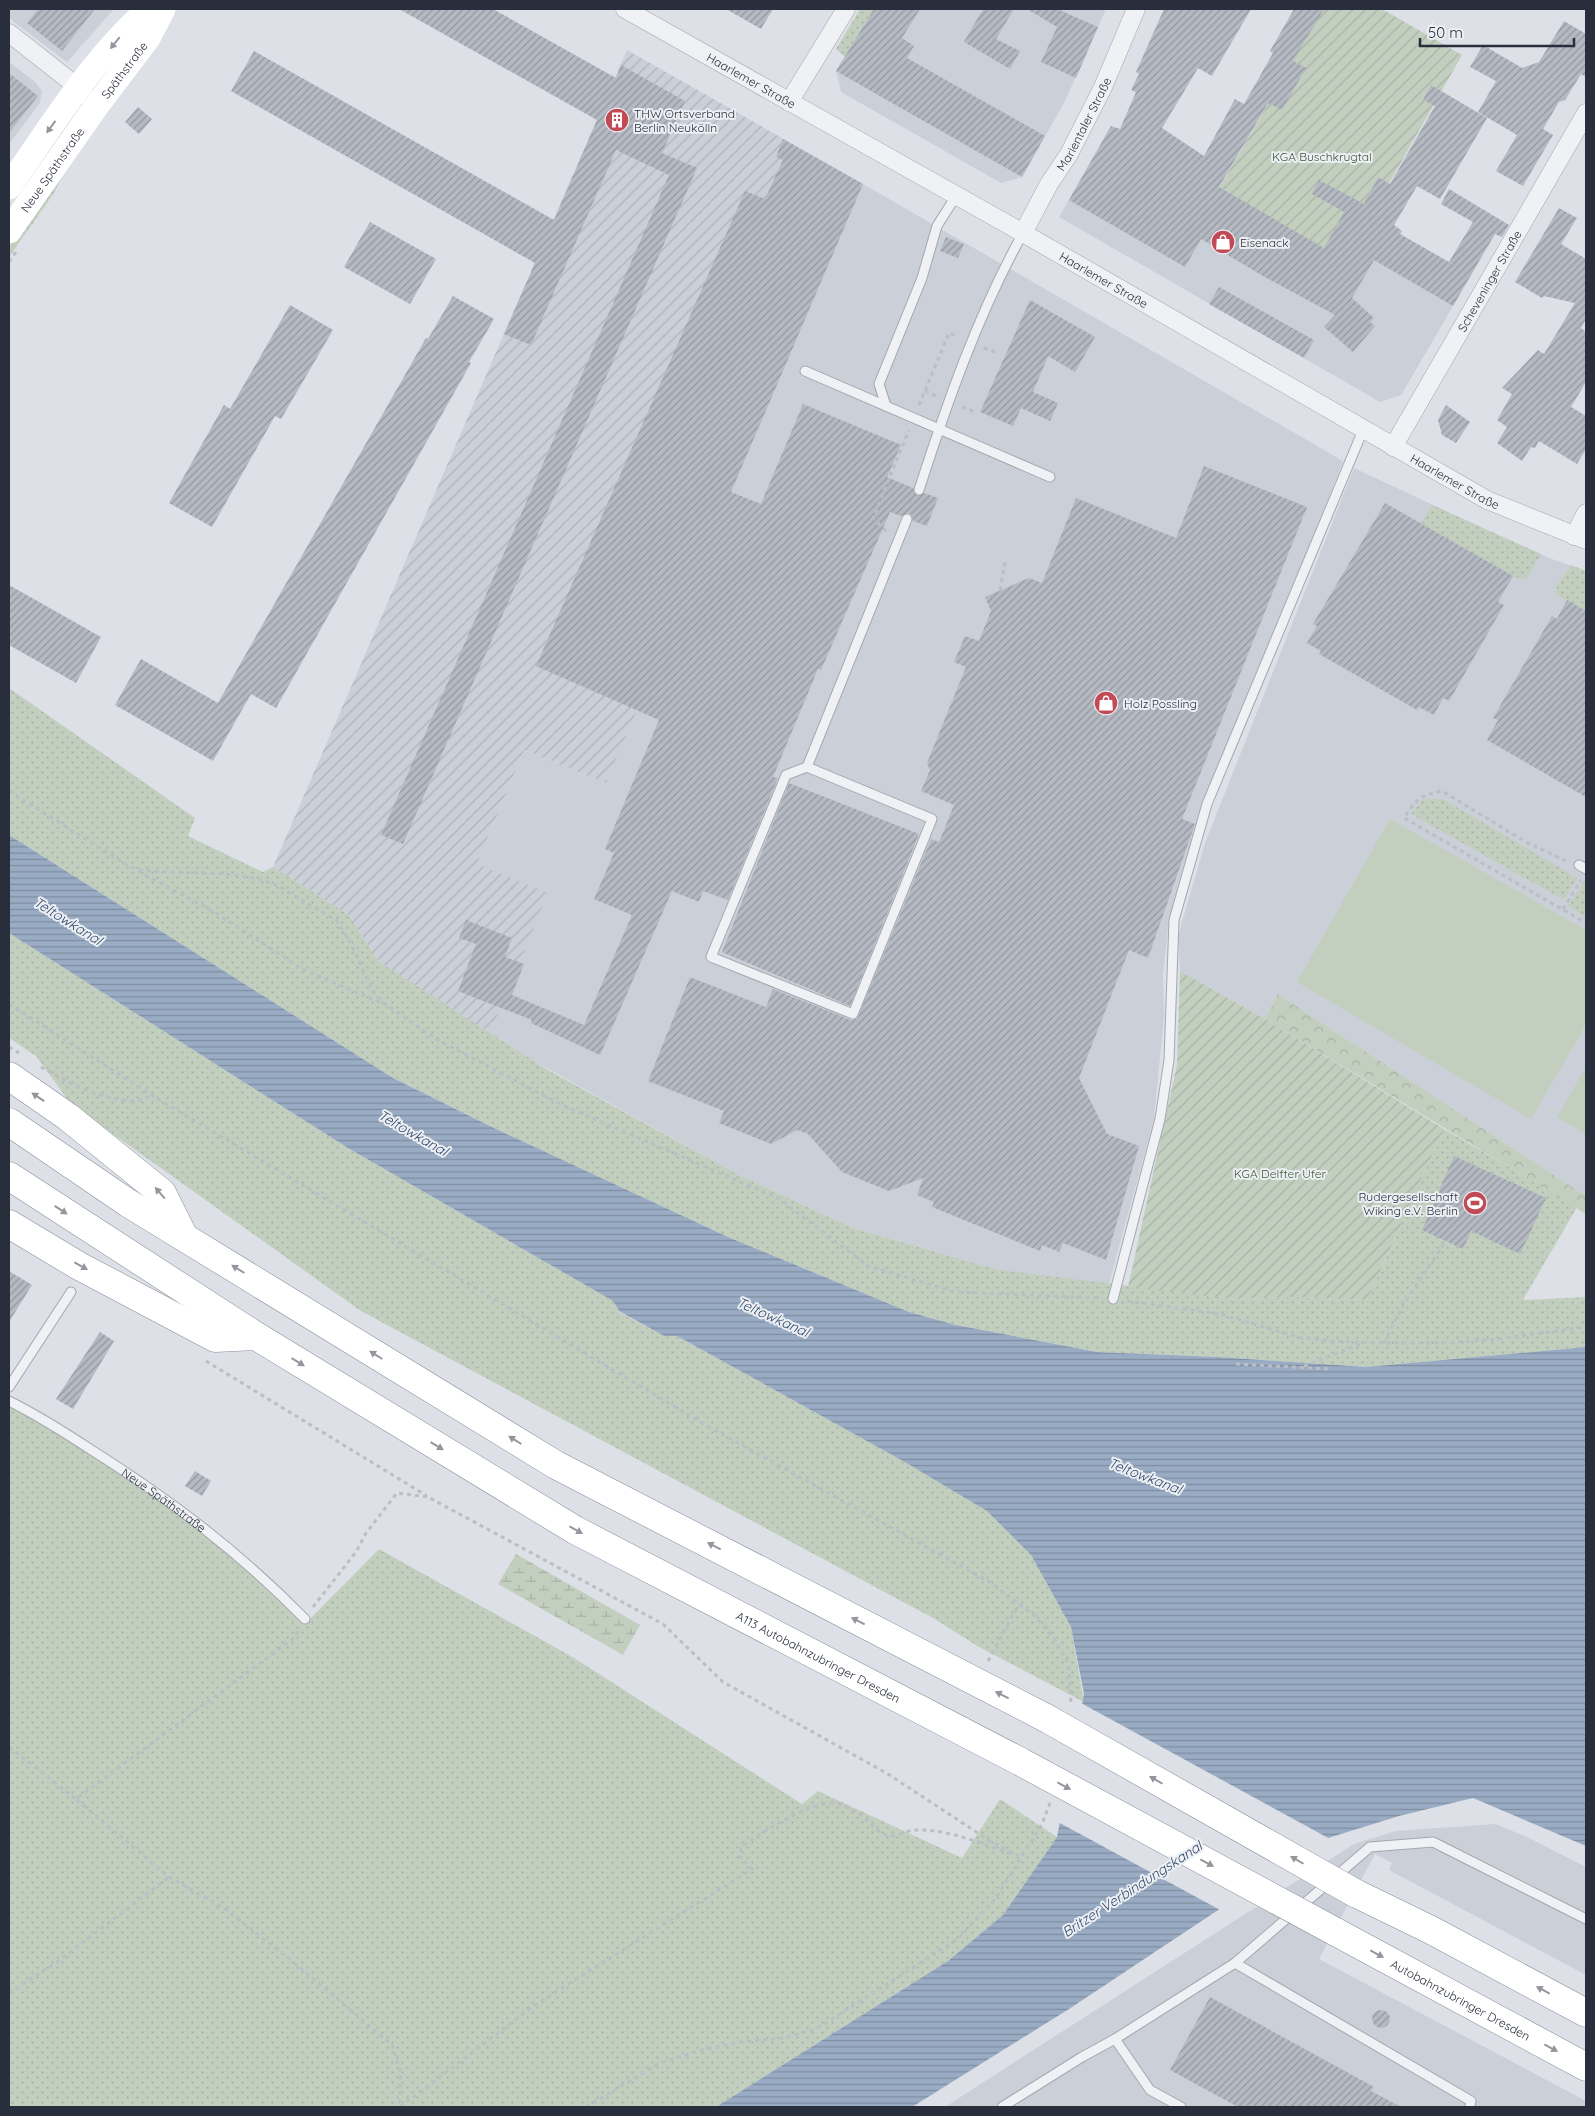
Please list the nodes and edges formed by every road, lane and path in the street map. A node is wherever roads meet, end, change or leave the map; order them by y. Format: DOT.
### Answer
graph roads {
  1 [pos="149,9"];
  2 [pos="163,9"];
  3 [pos="625,9"];
  4 [pos="846,9"];
  5 [pos="1136,9"];
  6 [pos="9,33"];
  7 [pos="79,88"];
  8 [pos="789,102"];
  9 [pos="96,108"];
  10 [pos="1586,113"];
  11 [pos="14,174"];
  12 [pos="956,196"];
  13 [pos="9,231"];
  14 [pos="1023,233"];
  15 [pos="949,333"];
  16 [pos="805,372"];
  17 [pos="886,406"];
  18 [pos="913,418"];
  19 [pos="939,430"];
  20 [pos="1363,430"];
  21 [pos="1393,447"];
  22 [pos="1050,477"];
  23 [pos="919,490"];
  24 [pos="1586,513"];
  25 [pos="907,519"];
  26 [pos="1580,538"];
  27 [pos="898,542"];
  28 [pos="1005,562"];
  29 [pos="1000,590"];
  30 [pos="807,767"];
  31 [pos="9,791"];
  32 [pos="130,867"];
  33 [pos="1582,867"];
  34 [pos="1582,879"];
  35 [pos="1563,909"];
  36 [pos="1586,923"];
  37 [pos="9,1004"];
  38 [pos="385,1004"];
  39 [pos="9,1047"];
  40 [pos="33,1062"];
  41 [pos="17,1067"];
  42 [pos="153,1096"];
  43 [pos="9,1122"];
  44 [pos="9,1176"];
  45 [pos="9,1224"];
  46 [pos="183,1236"];
  47 [pos="1446,1241"];
  48 [pos="71,1292"];
  49 [pos="1113,1299"];
  50 [pos="1586,1327"];
  51 [pos="256,1336"];
  52 [pos="1364,1342"];
  53 [pos="1384,1343"];
  54 [pos="200,1358"];
  55 [pos="1236,1364"];
  56 [pos="1301,1368"];
  57 [pos="1328,1369"];
  58 [pos="9,1387"];
  59 [pos="9,1400"];
  60 [pos="428,1497"];
  61 [pos="1019,1604"];
  62 [pos="304,1619"];
  63 [pos="988,1662"];
  64 [pos="1058,1714"];
  65 [pos="9,1747"];
  66 [pos="1021,1762"];
  67 [pos="1053,1796"];
  68 [pos="76,1799"];
  69 [pos="1021,1857"];
  70 [pos="169,1877"];
  71 [pos="1586,1919"];
  72 [pos="1235,1963"];
  73 [pos="9,1993"];
  74 [pos="1586,2013"];
  75 [pos="1116,2039"];
  76 [pos="1586,2067"];
  77 [pos="400,2107"];
  78 [pos="586,2107"];
  79 [pos="1002,2107"];
  80 [pos="1181,2107"];
  81 [pos="1470,2107"];
  1 -- 7 [label="main road, Späthstraße, one-way"];
  2 -- 9 [label="main road, Späthstraße"];
  3 -- 8 [label="street, Haarlemer Straße"];
  4 -- 8 [label="street"];
  5 -- 14 [label="street, Marientaler Straße"];
  6 -- 7 [label="street, Späthstraße"];
  7 -- 9 [label="street, Späthstraße"];
  7 -- 11 [label="main road, Neue Späthstraße, one-way"];
  8 -- 12 [label="street, Haarlemer Straße"];
  9 -- 13 [label="main road, Neue Späthstraße"];
  10 -- 21 [label="street, Scheveninger Straße"];
  12 -- 14 [label="street, Haarlemer Straße"];
  12 -- 17 [label="lane"];
  14 -- 19 [label="lane"];
  14 -- 20 [label="street, Haarlemer Straße"];
  15 -- 18 [label="path"];
  16 -- 17 [label="lane"];
  17 -- 18 [label="lane"];
  18 -- 19 [label="lane"];
  18 -- 27 [label="path"];
  19 -- 22 [label="lane"];
  19 -- 23 [label="lane"];
  20 -- 21 [label="street, Haarlemer Straße"];
  20 -- 49 [label="lane"];
  21 -- 26 [label="street, Haarlemer Straße"];
  24 -- 26 [label="street"];
  25 -- 27 [label="lane"];
  27 -- 30 [label="lane"];
  28 -- 29 [label="path"];
  30 -- 30 [label="lane"];
  31 -- 32 [label="path"];
  32 -- 38 [label="path"];
  32 -- 38 [label="path"];
  33 -- 35 [label="path"];
  34 -- 35 [label="path"];
  35 -- 36 [label="path"];
  37 -- 42 [label="path"];
  38 -- 49 [label="path"];
  39 -- 41 [label="path"];
  40 -- 42 [label="path"];
  46 -- 41 [label="highway, one-way"];
  42 -- 61 [label="path"];
  43 -- 46 [label="highway"];
  44 -- 51 [label="highway, A113 Autobahnzubringer Dresden, one-way"];
  45 -- 51 [label="highway, one-way"];
  64 -- 46 [label="highway, one-way"];
  47 -- 53 [label="path"];
  48 -- 58 [label="lane"];
  49 -- 52 [label="path"];
  50 -- 53 [label="path"];
  51 -- 66 [label="highway, A113 Autobahnzubringer Dresden, one-way"];
  52 -- 53 [label="path"];
  52 -- 56 [label="path"];
  54 -- 60 [label="path"];
  55 -- 56 [label="path"];
  56 -- 57 [label="path"];
  59 -- 62 [label="lane, Neue Späthstraße"];
  60 -- 62 [label="path"];
  60 -- 69 [label="path"];
  61 -- 63 [label="path"];
  61 -- 64 [label="path"];
  62 -- 68 [label="path"];
  74 -- 64 [label="highway, one-way, bridge"];
  65 -- 68 [label="path"];
  66 -- 76 [label="highway, Autobahnzubringer Dresden, one-way, bridge"];
  67 -- 69 [label="path"];
  68 -- 70 [label="path"];
  69 -- 77 [label="path"];
  69 -- 78 [label="path"];
  70 -- 73 [label="path"];
  70 -- 77 [label="path"];
  71 -- 72 [label="lane"];
  72 -- 75 [label="lane"];
  72 -- 81 [label="lane"];
  75 -- 79 [label="lane"];
  75 -- 80 [label="lane"];
}
